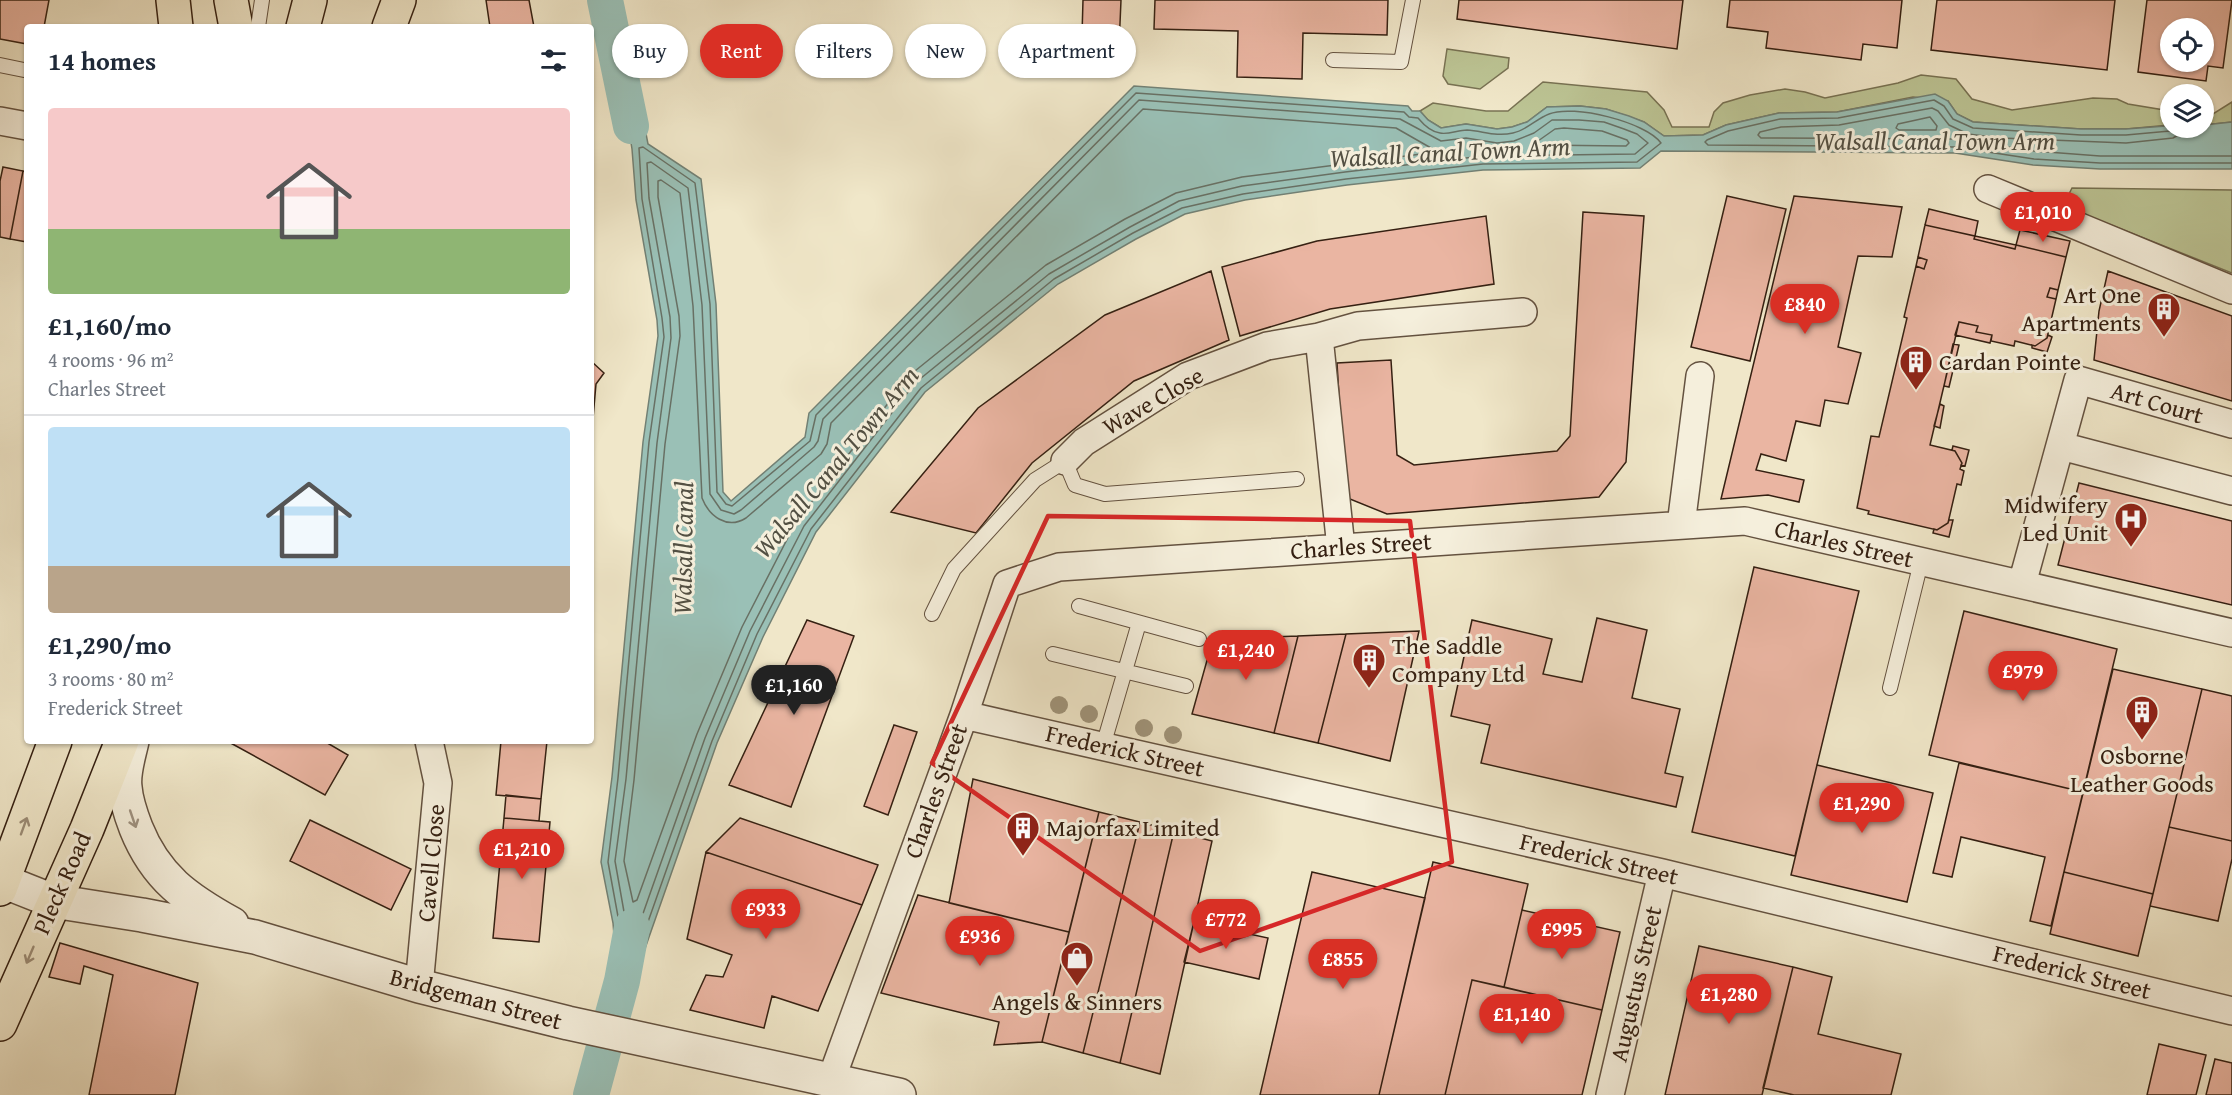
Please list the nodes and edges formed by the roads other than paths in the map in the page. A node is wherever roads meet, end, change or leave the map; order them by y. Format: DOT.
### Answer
graph roads {
  1 [pos="173,0"];
  2 [pos="231,0"];
  3 [pos="262,0"];
  4 [pos="310,0"];
  5 [pos="399,0"];
  6 [pos="1413,0"];
  7 [pos="176,24"];
  8 [pos="235,24"];
  9 [pos="258,24"];
  10 [pos="304,24"];
  11 [pos="390,24"];
  12 [pos="1333,60"];
  13 [pos="0,65"];
  14 [pos="24,69"];
  15 [pos="0,121"];
  16 [pos="24,125"];
  17 [pos="1988,189"];
  18 [pos="2232,290"];
  19 [pos="1523,312"];
  20 [pos="1319,336"];
  21 [pos="1700,376"];
  22 [pos="2232,424"];
  23 [pos="2061,446"];
  24 [pos="1065,461"];
  25 [pos="1297,479"];
  26 [pos="2232,491"];
  27 [pos="1681,525"];
  28 [pos="1341,548"];
  29 [pos="1921,562"];
  30 [pos="2022,584"];
  31 [pos="1079,606"];
  32 [pos="932,614"];
  33 [pos="1139,623"];
  34 [pos="2232,633"];
  35 [pos="1199,639"];
  36 [pos="1053,654"];
  37 [pos="1124,671"];
  38 [pos="1186,686"];
  39 [pos="1890,688"];
  40 [pos="964,715"];
  41 [pos="54,744"];
  42 [pos="121,744"];
  43 [pos="131,744"];
  44 [pos="430,744"];
  45 [pos="1103,746"];
  46 [pos="1662,873"];
  47 [pos="1,883"];
  48 [pos="53,901"];
  49 [pos="255,937"];
  50 [pos="420,986"];
  51 [pos="2232,1011"];
  52 [pos="0,1024"];
  53 [pos="831,1080"];
  54 [pos="899,1095"];
  55 [pos="1610,1095"];
  1 -- 7 [label="highway"];
  2 -- 8 [label="highway"];
  3 -- 9 [label="lane"];
  4 -- 10 [label="highway"];
  5 -- 11 [label="highway"];
  6 -- 12 [label="lane"];
  13 -- 14 [label="lane"];
  15 -- 16 [label="street"];
  17 -- 18 [label="street"];
  19 -- 20 [label="street, Wave Close"];
  20 -- 24 [label="street, Wave Close"];
  20 -- 28 [label="street"];
  21 -- 27 [label="street"];
  22 -- 23 [label="street, Art Court"];
  23 -- 26 [label="street"];
  23 -- 30 [label="street, Art Court"];
  24 -- 25 [label="lane"];
  24 -- 32 [label="lane"];
  27 -- 28 [label="street, Charles Street"];
  27 -- 29 [label="street, Charles Street"];
  28 -- 40 [label="street, Charles Street"];
  29 -- 30 [label="street, Charles Street"];
  29 -- 39 [label="lane"];
  30 -- 34 [label="street, Charles Street"];
  31 -- 33 [label="lane"];
  33 -- 35 [label="lane"];
  33 -- 37 [label="lane"];
  36 -- 37 [label="lane"];
  37 -- 38 [label="lane"];
  37 -- 45 [label="lane"];
  40 -- 45 [label="street, Frederick Street"];
  40 -- 53 [label="street, Charles Street"];
  47 -- 41 [label="highway, one-way"];
  42 -- 48 [label="highway, Pleck Road"];
  43 -- 49 [label="street, one-way"];
  44 -- 50 [label="street, Cavell Close"];
  45 -- 46 [label="street, Frederick Street"];
  46 -- 51 [label="street, Frederick Street"];
  46 -- 55 [label="street, Augustus Street"];
  47 -- 48 [label="street, Bridgeman Street"];
  48 -- 49 [label="street, Bridgeman Street"];
  48 -- 52 [label="highway, Pleck Road, one-way"];
  49 -- 50 [label="street, Bridgeman Street"];
  50 -- 53 [label="street, Bridgeman Street"];
  53 -- 54 [label="street, Bridgeman Street"];
}
